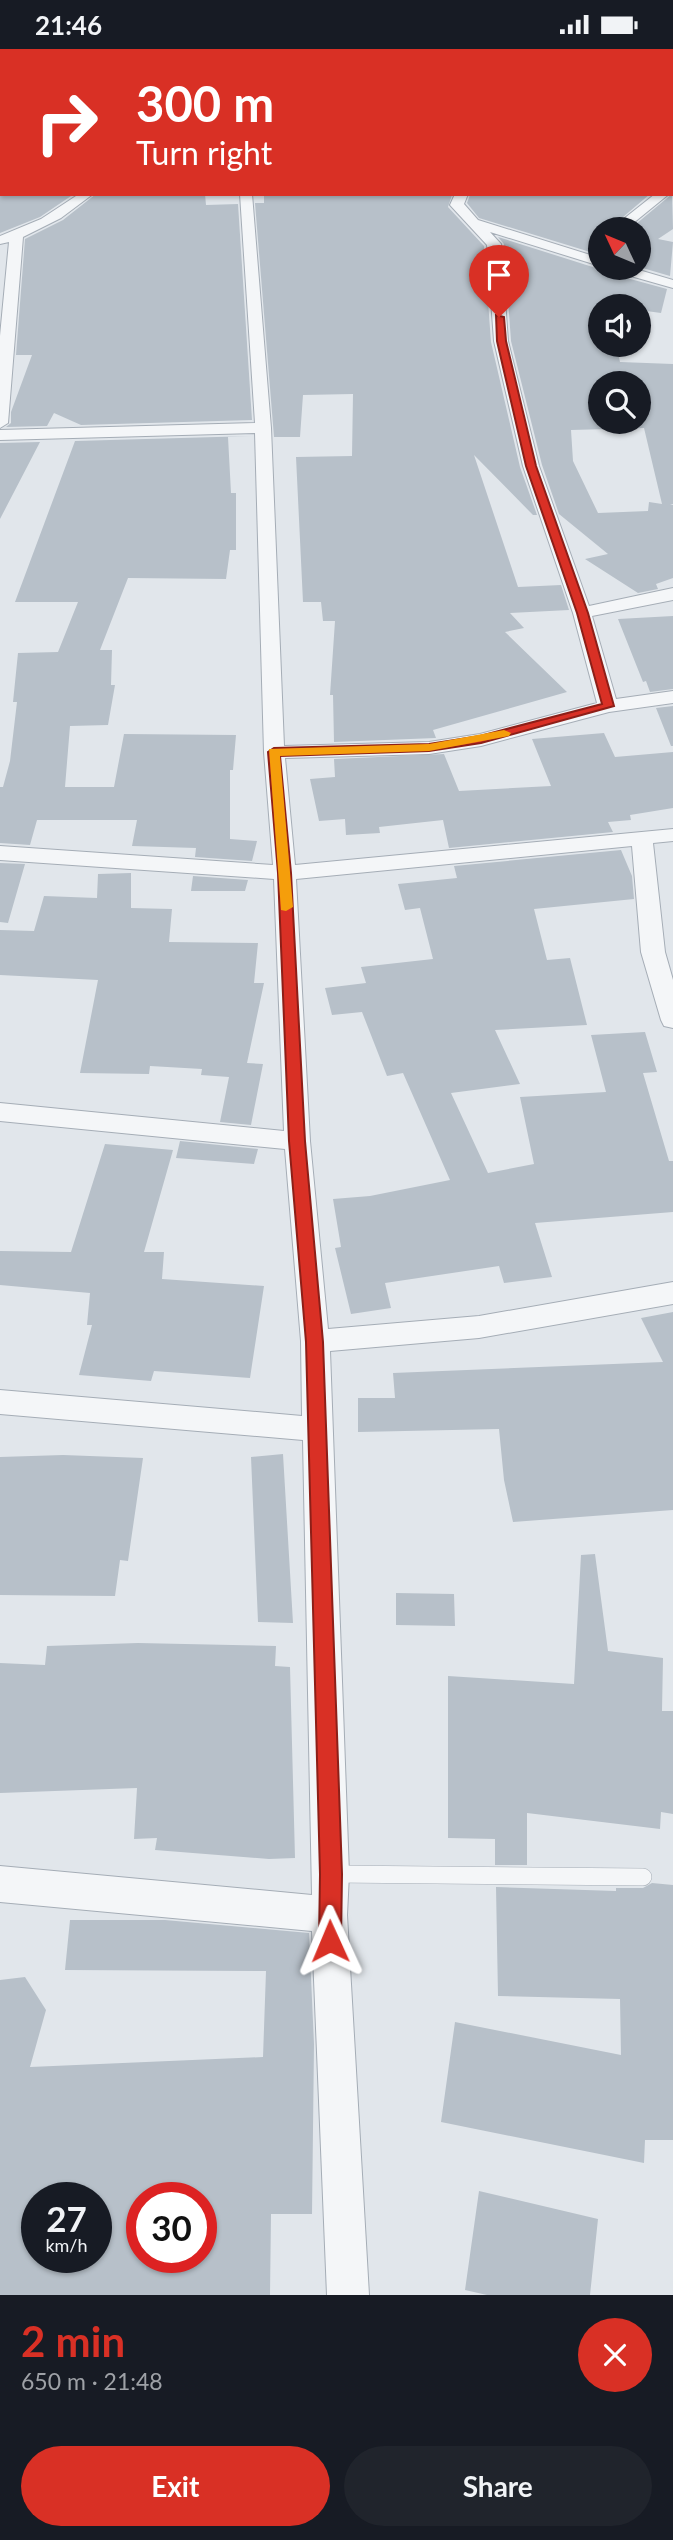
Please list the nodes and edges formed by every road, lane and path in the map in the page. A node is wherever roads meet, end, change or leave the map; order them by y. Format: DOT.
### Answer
graph roads {
  1 [pos="84,196"];
  2 [pos="246,196"];
  3 [pos="460,196"];
  4 [pos="660,196"];
  5 [pos="633,217"];
  6 [pos="472,223"];
  7 [pos="16,236"];
  8 [pos="0,240"];
  9 [pos="588,252"];
  10 [pos="582,257"];
  11 [pos="588,259"];
  12 [pos="651,278"];
  13 [pos="673,284"];
  14 [pos="0,423"];
  15 [pos="263,428"];
  16 [pos="0,435"];
  17 [pos="673,594"];
  18 [pos="582,613"];
  19 [pos="673,697"];
  20 [pos="608,706"];
  21 [pos="274,752"];
  22 [pos="673,835"];
  23 [pos="642,839"];
  24 [pos="0,853"];
  25 [pos="285,873"];
  26 [pos="673,1020"];
  27 [pos="0,1112"];
  28 [pos="297,1141"];
  29 [pos="673,1293"];
  30 [pos="314,1342"];
  31 [pos="0,1402"];
  32 [pos="316,1429"];
  33 [pos="331,1874"];
  34 [pos="643,1877"];
  35 [pos="0,1884"];
  36 [pos="329,1915"];
  37 [pos="348,2295"];
  1 -- 7 [label="street"];
  2 -- 15 [label="street"];
  3 -- 6 [label="street"];
  4 -- 5 [label="street"];
  6 -- 10 [label="street"];
  6 -- 18 [label="street"];
  7 -- 8 [label="street"];
  7 -- 14 [label="street"];
  9 -- 10 [label="street"];
  10 -- 11 [label="street"];
  12 -- 13 [label="street"];
  15 -- 16 [label="street"];
  15 -- 21 [label="street"];
  17 -- 18 [label="street"];
  18 -- 20 [label="street"];
  19 -- 20 [label="street"];
  20 -- 21 [label="street"];
  21 -- 25 [label="street"];
  22 -- 23 [label="street"];
  23 -- 25 [label="street"];
  23 -- 26 [label="street"];
  24 -- 25 [label="street"];
  25 -- 28 [label="street"];
  27 -- 28 [label="street"];
  28 -- 30 [label="street"];
  29 -- 30 [label="street"];
  30 -- 32 [label="street"];
  31 -- 32 [label="street"];
  32 -- 33 [label="street"];
  33 -- 34 [label="lane"];
  33 -- 36 [label="street"];
  35 -- 36 [label="street"];
  36 -- 37 [label="street"];
}
